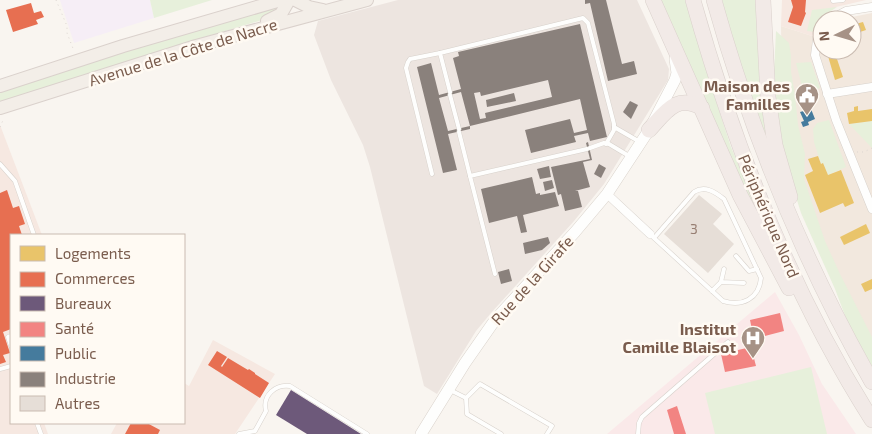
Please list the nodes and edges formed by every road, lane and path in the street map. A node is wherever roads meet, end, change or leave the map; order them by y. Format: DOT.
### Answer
graph roads {
  1 [pos="56,0"];
  2 [pos="282,0"];
  3 [pos="289,0"];
  4 [pos="295,0"];
  5 [pos="367,0"];
  6 [pos="653,0"];
  7 [pos="693,0"];
  8 [pos="714,0"];
  9 [pos="763,0"];
  10 [pos="771,0"];
  11 [pos="843,0"];
  12 [pos="833,1"];
  13 [pos="872,7"];
  14 [pos="326,10"];
  15 [pos="852,10"];
  16 [pos="765,44"];
  17 [pos="196,46"];
  18 [pos="675,47"];
  19 [pos="74,52"];
  20 [pos="440,53"];
  21 [pos="818,60"];
  22 [pos="0,86"];
  23 [pos="872,87"];
  24 [pos="827,94"];
  25 [pos="702,108"];
  26 [pos="2,113"];
  27 [pos="0,127"];
  28 [pos="614,127"];
  29 [pos="645,136"];
  30 [pos="606,144"];
  31 [pos="872,148"];
  32 [pos="854,152"];
  33 [pos="631,158"];
  34 [pos="0,164"];
  35 [pos="432,174"];
  36 [pos="470,176"];
  37 [pos="606,194"];
  38 [pos="872,209"];
  39 [pos="34,234"];
  40 [pos="652,236"];
  41 [pos="736,256"];
  42 [pos="757,268"];
  43 [pos="724,269"];
  44 [pos="495,274"];
  45 [pos="721,282"];
  46 [pos="744,283"];
  47 [pos="820,283"];
  48 [pos="712,291"];
  49 [pos="728,342"];
  50 [pos="844,374"];
  51 [pos="872,382"];
  52 [pos="448,389"];
  53 [pos="466,398"];
  54 [pos="872,420"];
  55 [pos="239,434"];
  56 [pos="367,434"];
  57 [pos="421,434"];
  58 [pos="501,434"];
  59 [pos="547,434"];
  60 [pos="638,434"];
  1 -- 19 [label="path"];
  2 -- 22 [label="main road, Avenue de la Côte de Nacre"];
  3 -- 17 [label="main road"];
  4 -- 14 [label="main road"];
  5 -- 14 [label="main road, Avenue de la Côte de Nacre"];
  6 -- 18 [label="highway"];
  7 -- 50 [label="highway, Périphérique Nord"];
  8 -- 47 [label="highway, Périphérique Nord"];
  9 -- 16 [label="highway"];
  10 -- 16 [label="highway"];
  11 -- 12 [label="lane"];
  13 -- 15 [label="street"];
  14 -- 17 [label="main road, Avenue de la Côte de Nacre"];
  16 -- 47 [label="highway"];
  17 -- 26 [label="main road, Avenue de la Côte de Nacre"];
  18 -- 25 [label="highway"];
  18 -- 29 [label="street, Rue de la Girafe"];
  20 -- 28 [label="lane"];
  20 -- 35 [label="lane"];
  20 -- 36 [label="lane"];
  21 -- 24 [label="street"];
  23 -- 24 [label="street"];
  24 -- 38 [label="street"];
  25 -- 29 [label="highway"];
  25 -- 50 [label="highway"];
  26 -- 27 [label="path"];
  28 -- 29 [label="lane"];
  28 -- 30 [label="lane"];
  29 -- 33 [label="street, Rue de la Girafe"];
  30 -- 33 [label="lane"];
  30 -- 36 [label="lane"];
  31 -- 32 [label="path"];
  33 -- 37 [label="street, Rue de la Girafe"];
  34 -- 39 [label="lane"];
  36 -- 44 [label="lane"];
  37 -- 40 [label="street"];
  37 -- 52 [label="street, Rue de la Girafe"];
  40 -- 42 [label="lane"];
  40 -- 48 [label="lane"];
  41 -- 42 [label="lane"];
  42 -- 48 [label="lane"];
  43 -- 45 [label="lane"];
  45 -- 46 [label="lane"];
  45 -- 48 [label="lane"];
  47 -- 51 [label="highway, Périphérique Nord"];
  49 -- 60 [label="lane"];
  50 -- 54 [label="highway, Périphérique Nord"];
  52 -- 53 [label="lane"];
  52 -- 57 [label="street, Rue de la Girafe"];
  53 -- 58 [label="lane"];
  53 -- 59 [label="lane"];
  55 -- 56 [label="lane"];
}
